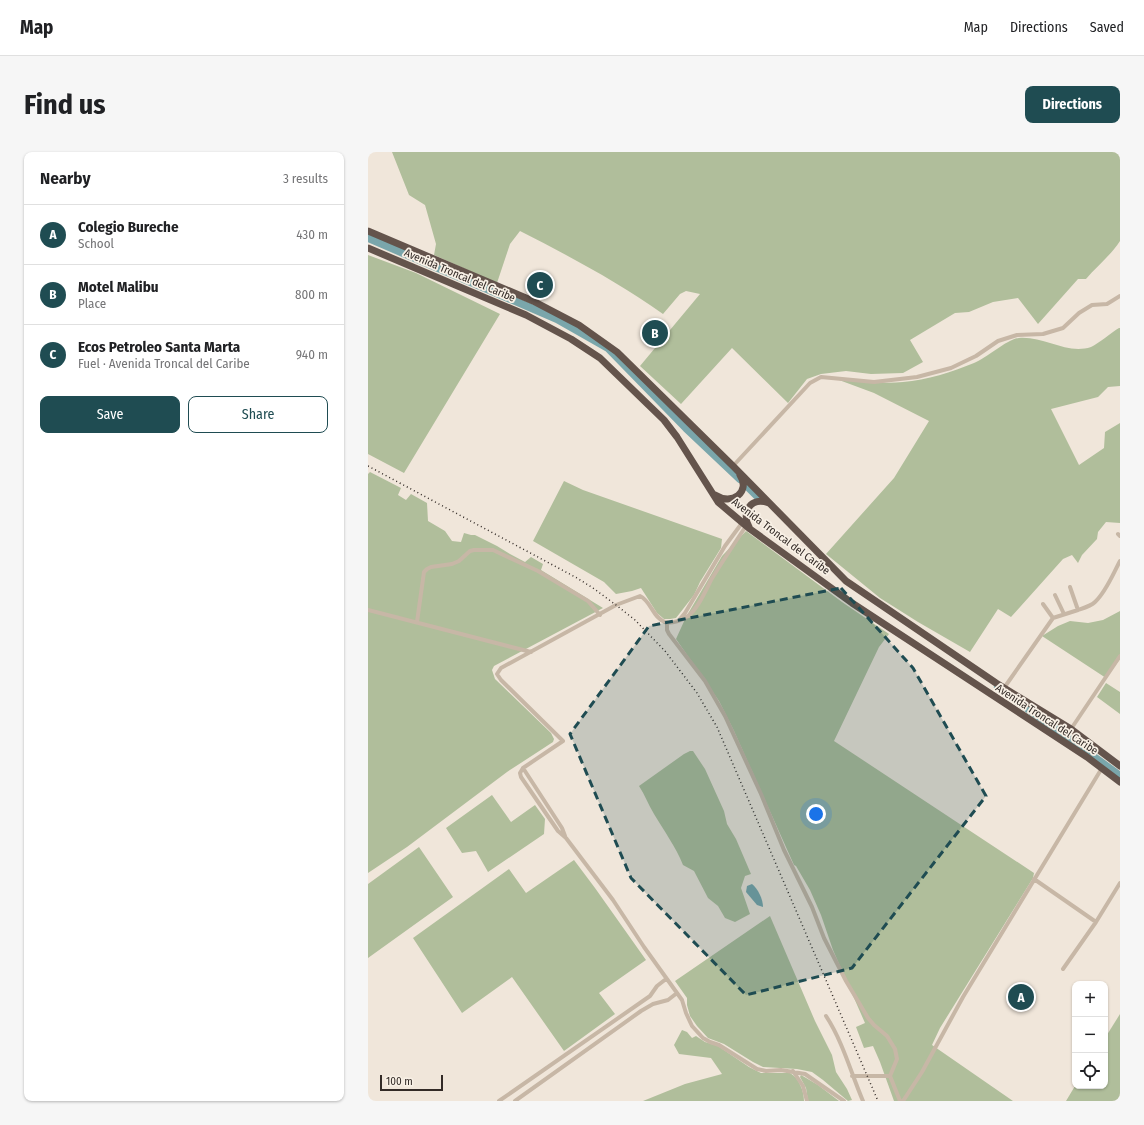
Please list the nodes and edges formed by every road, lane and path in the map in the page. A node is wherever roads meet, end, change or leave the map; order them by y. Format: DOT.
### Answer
graph roads {
  1 [pos="368,231"];
  2 [pos="368,248"];
  3 [pos="1120,296"];
  4 [pos="733,466"];
  5 [pos="712,492"];
  6 [pos="769,503"];
  7 [pos="746,526"];
  8 [pos="1120,561"];
  9 [pos="1070,587"];
  10 [pos="1055,594"];
  11 [pos="1043,604"];
  12 [pos="368,610"];
  13 [pos="1078,610"];
  14 [pos="1064,614"];
  15 [pos="600,615"];
  16 [pos="1053,618"];
  17 [pos="417,622"];
  18 [pos="667,622"];
  19 [pos="531,652"];
  20 [pos="1120,656"];
  21 [pos="1004,688"];
  22 [pos="1071,729"];
  23 [pos="1120,766"];
  24 [pos="1102,768"];
  25 [pos="1120,782"];
  26 [pos="1034,879"];
  27 [pos="1120,883"];
  28 [pos="1096,922"];
  29 [pos="1063,969"];
  30 [pos="666,979"];
  31 [pos="677,993"];
  32 [pos="826,1016"];
  33 [pos="792,1071"];
  34 [pos="852,1076"];
  35 [pos="890,1076"];
  36 [pos="499,1101"];
  37 [pos="515,1101"];
  38 [pos="807,1101"];
  39 [pos="844,1101"];
  40 [pos="863,1101"];
  41 [pos="902,1101"];
  1 -- 4 [label="highway, Avenida Troncal del Caribe"];
  2 -- 5 [label="highway, Avenida Troncal del Caribe"];
  3 -- 4 [label="street"];
  4 -- 5 [label="highway"];
  4 -- 6 [label="highway, Avenida Troncal del Caribe"];
  5 -- 7 [label="highway, Avenida Troncal del Caribe"];
  6 -- 7 [label="highway"];
  6 -- 21 [label="highway, Avenida Troncal del Caribe"];
  7 -- 18 [label="street"];
  7 -- 24 [label="highway, Avenida Troncal del Caribe"];
  8 -- 13 [label="street"];
  9 -- 13 [label="street"];
  10 -- 14 [label="street"];
  11 -- 16 [label="street"];
  12 -- 17 [label="street"];
  13 -- 14 [label="street"];
  14 -- 16 [label="street"];
  15 -- 17 [label="street"];
  15 -- 18 [label="street"];
  15 -- 19 [label="street"];
  16 -- 21 [label="street"];
  17 -- 19 [label="street"];
  18 -- 35 [label="street"];
  19 -- 30 [label="street"];
  20 -- 22 [label="street"];
  21 -- 22 [label="highway, Avenida Troncal del Caribe"];
  22 -- 23 [label="highway, Avenida Troncal del Caribe"];
  24 -- 25 [label="highway, Avenida Troncal del Caribe"];
  24 -- 26 [label="street"];
  26 -- 28 [label="street"];
  26 -- 41 [label="street"];
  27 -- 28 [label="street"];
  28 -- 29 [label="street"];
  30 -- 31 [label="street"];
  30 -- 36 [label="street"];
  31 -- 33 [label="street"];
  31 -- 37 [label="street"];
  32 -- 34 [label="street"];
  33 -- 38 [label="street"];
  33 -- 39 [label="street"];
  34 -- 35 [label="street"];
  34 -- 40 [label="street"];
  35 -- 41 [label="street"];
}
